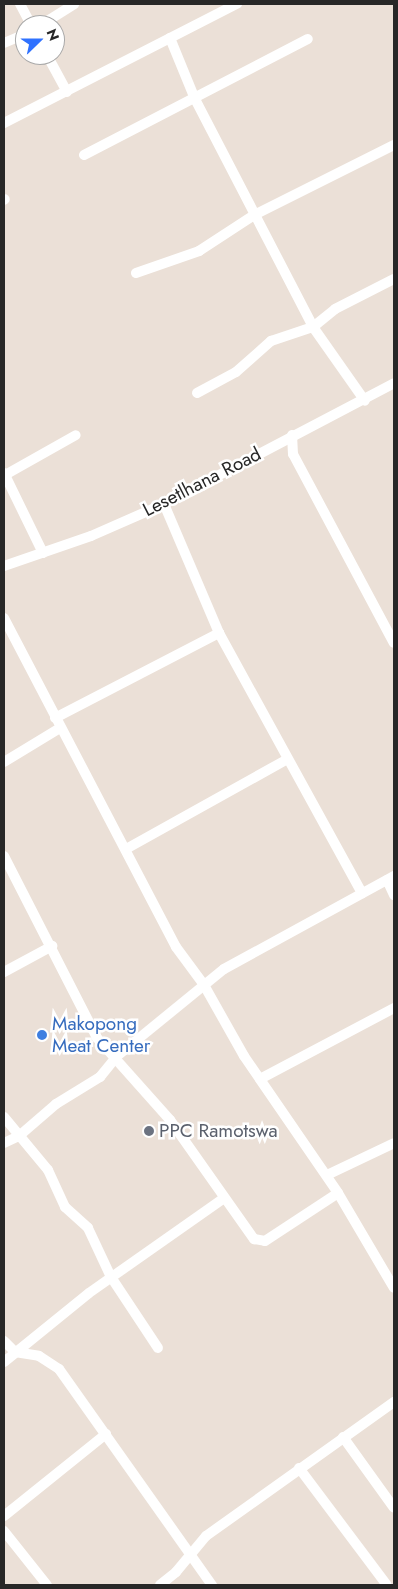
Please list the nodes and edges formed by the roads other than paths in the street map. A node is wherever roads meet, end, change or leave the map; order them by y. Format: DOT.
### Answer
graph roads {
  1 [pos="74,4"];
  2 [pos="237,4"];
  3 [pos="57,15"];
  4 [pos="170,38"];
  5 [pos="308,39"];
  6 [pos="52,65"];
  7 [pos="67,92"];
  8 [pos="195,99"];
  9 [pos="4,123"];
  10 [pos="394,145"];
  11 [pos="84,155"];
  12 [pos="254,215"];
  13 [pos="136,273"];
  14 [pos="394,279"];
  15 [pos="314,327"];
  16 [pos="394,383"];
  17 [pos="197,393"];
  18 [pos="364,401"];
  19 [pos="76,435"];
  20 [pos="292,435"];
  21 [pos="4,474"];
  22 [pos="164,504"];
  23 [pos="43,553"];
  24 [pos="4,566"];
  25 [pos="4,618"];
  26 [pos="219,633"];
  27 [pos="394,644"];
  28 [pos="57,723"];
  29 [pos="286,760"];
  30 [pos="4,762"];
  31 [pos="126,850"];
  32 [pos="4,856"];
  33 [pos="390,878"];
  34 [pos="362,893"];
  35 [pos="394,895"];
  36 [pos="52,946"];
  37 [pos="4,972"];
  38 [pos="204,985"];
  39 [pos="394,1008"];
  40 [pos="116,1057"];
  41 [pos="260,1079"];
  42 [pos="4,1117"];
  43 [pos="19,1136"];
  44 [pos="4,1143"];
  45 [pos="394,1143"];
  46 [pos="326,1175"];
  47 [pos="338,1193"];
  48 [pos="224,1198"];
  49 [pos="111,1278"];
  50 [pos="394,1287"];
  51 [pos="4,1341"];
  52 [pos="158,1348"];
  53 [pos="15,1352"];
  54 [pos="4,1362"];
  55 [pos="394,1402"];
  56 [pos="106,1434"];
  57 [pos="343,1437"];
  58 [pos="299,1468"];
  59 [pos="394,1508"];
  60 [pos="4,1516"];
  61 [pos="4,1531"];
  62 [pos="188,1554"];
  63 [pos="394,1581"];
  64 [pos="47,1585"];
  65 [pos="160,1585"];
  66 [pos="212,1585"];
  67 [pos="388,1585"];
  1 -- 3 [label="street"];
  2 -- 4 [label="street"];
  4 -- 7 [label="street"];
  4 -- 8 [label="street"];
  5 -- 8 [label="street"];
  6 -- 7 [label="street"];
  7 -- 9 [label="street"];
  8 -- 11 [label="street"];
  8 -- 12 [label="street"];
  10 -- 12 [label="street"];
  12 -- 13 [label="street"];
  12 -- 15 [label="street"];
  14 -- 15 [label="street"];
  15 -- 17 [label="street"];
  15 -- 18 [label="street"];
  16 -- 18 [label="street, Lesetlhana Road"];
  18 -- 20 [label="street, Lesetlhana Road"];
  19 -- 21 [label="street"];
  20 -- 22 [label="street, Lesetlhana Road"];
  20 -- 27 [label="street"];
  21 -- 23 [label="street"];
  22 -- 23 [label="street, Lesetlhana Road"];
  22 -- 26 [label="street"];
  23 -- 24 [label="street, Lesetlhana Road"];
  25 -- 28 [label="street"];
  26 -- 28 [label="street"];
  26 -- 29 [label="street"];
  28 -- 30 [label="street"];
  28 -- 31 [label="street"];
  29 -- 31 [label="street"];
  29 -- 34 [label="street"];
  31 -- 38 [label="street"];
  32 -- 36 [label="street"];
  33 -- 34 [label="street"];
  33 -- 35 [label="street"];
  34 -- 38 [label="street"];
  36 -- 37 [label="street"];
  36 -- 40 [label="street"];
  38 -- 40 [label="street"];
  38 -- 41 [label="street"];
  39 -- 41 [label="street"];
  40 -- 43 [label="street"];
  40 -- 48 [label="street"];
  41 -- 46 [label="street"];
  42 -- 43 [label="street"];
  43 -- 44 [label="street"];
  43 -- 49 [label="street"];
  45 -- 46 [label="street"];
  46 -- 47 [label="street"];
  47 -- 48 [label="street"];
  47 -- 50 [label="street"];
  48 -- 49 [label="street"];
  49 -- 52 [label="street"];
  49 -- 53 [label="street"];
  51 -- 53 [label="street"];
  53 -- 54 [label="street"];
  53 -- 56 [label="street"];
  55 -- 57 [label="street"];
  56 -- 60 [label="street"];
  56 -- 62 [label="street"];
  57 -- 58 [label="street"];
  57 -- 59 [label="street"];
  58 -- 62 [label="street"];
  58 -- 67 [label="street"];
  61 -- 64 [label="street"];
  62 -- 65 [label="street"];
  62 -- 66 [label="street"];
  63 -- 67 [label="street"];
}
